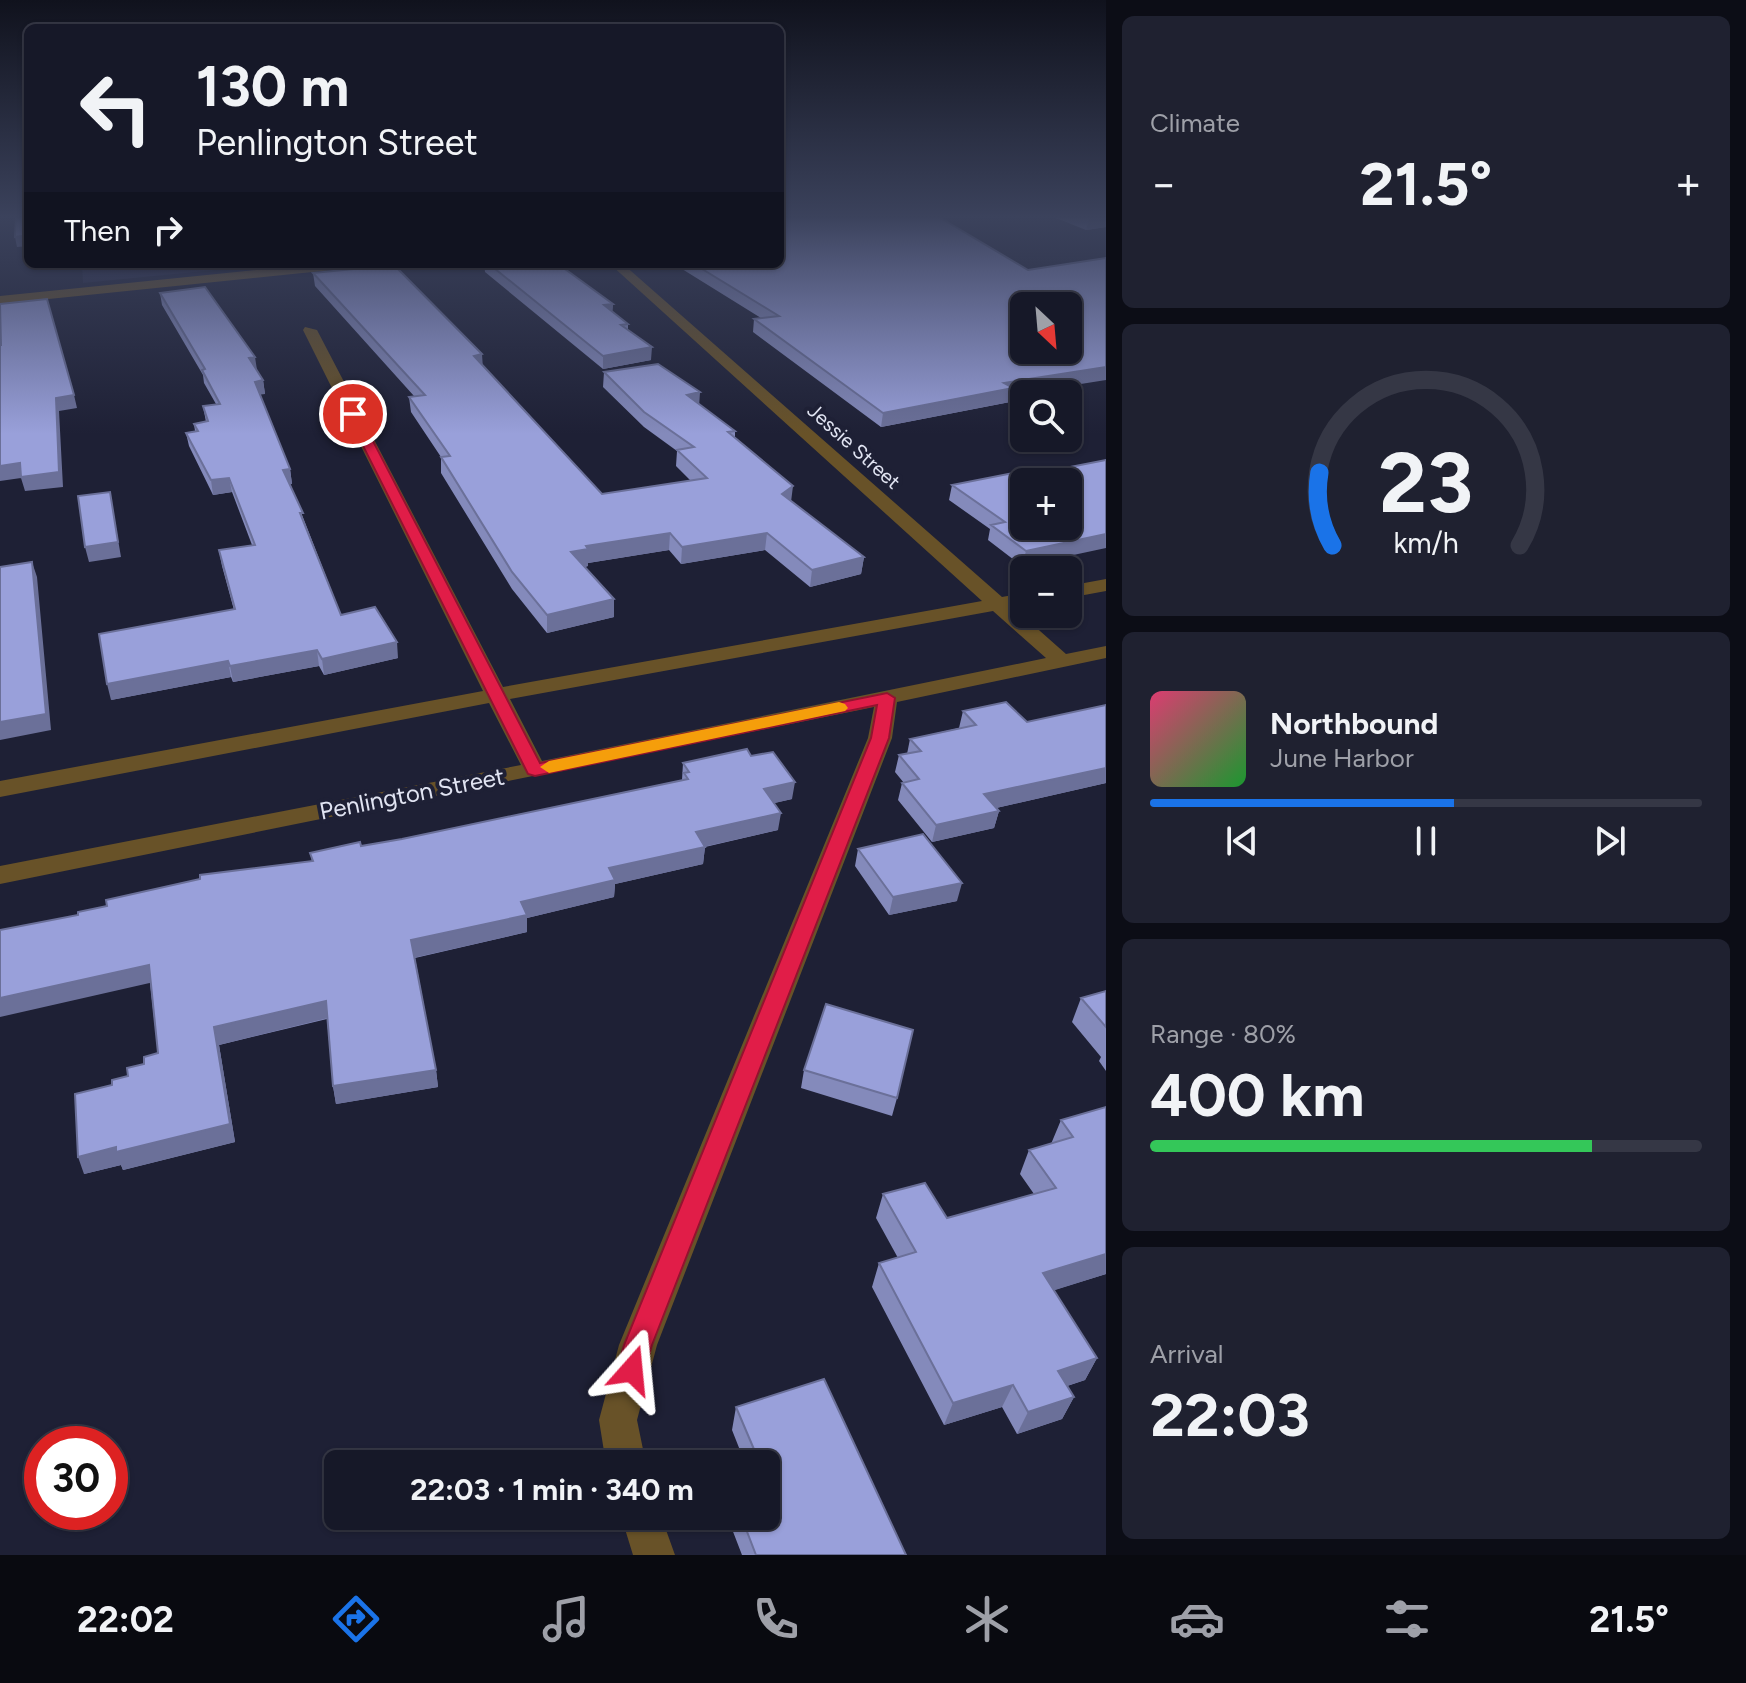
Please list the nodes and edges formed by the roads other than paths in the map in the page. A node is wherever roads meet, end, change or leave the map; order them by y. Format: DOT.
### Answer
graph roads {
  1 [pos="106,289"];
  2 [pos="644,289"];
  3 [pos="0,300"];
  4 [pos="310,330"];
  5 [pos="1106,585"];
  6 [pos="1082,589"];
  7 [pos="1010,602"];
  8 [pos="999,604"];
  9 [pos="1106,652"];
  10 [pos="1062,661"];
  11 [pos="495,695"];
  12 [pos="887,698"];
  13 [pos="535,770"];
  14 [pos="0,789"];
  15 [pos="0,875"];
  16 [pos="623,1450"];
  17 [pos="646,1530"];
  18 [pos="654,1555"];
  1 -- 3 [label="street"];
  2 -- 8 [label="street, Jessie Street"];
  4 -- 11 [label="street"];
  5 -- 6 [label="street"];
  7 -- 8 [label="street"];
  8 -- 10 [label="street, Jessie Street"];
  8 -- 11 [label="street"];
  9 -- 10 [label="street, Penlington Street"];
  10 -- 12 [label="street, Penlington Street"];
  11 -- 13 [label="street"];
  11 -- 14 [label="street"];
  12 -- 13 [label="street, Penlington Street"];
  12 -- 16 [label="street"];
  13 -- 15 [label="street, Penlington Street"];
  17 -- 18 [label="street"];
}
